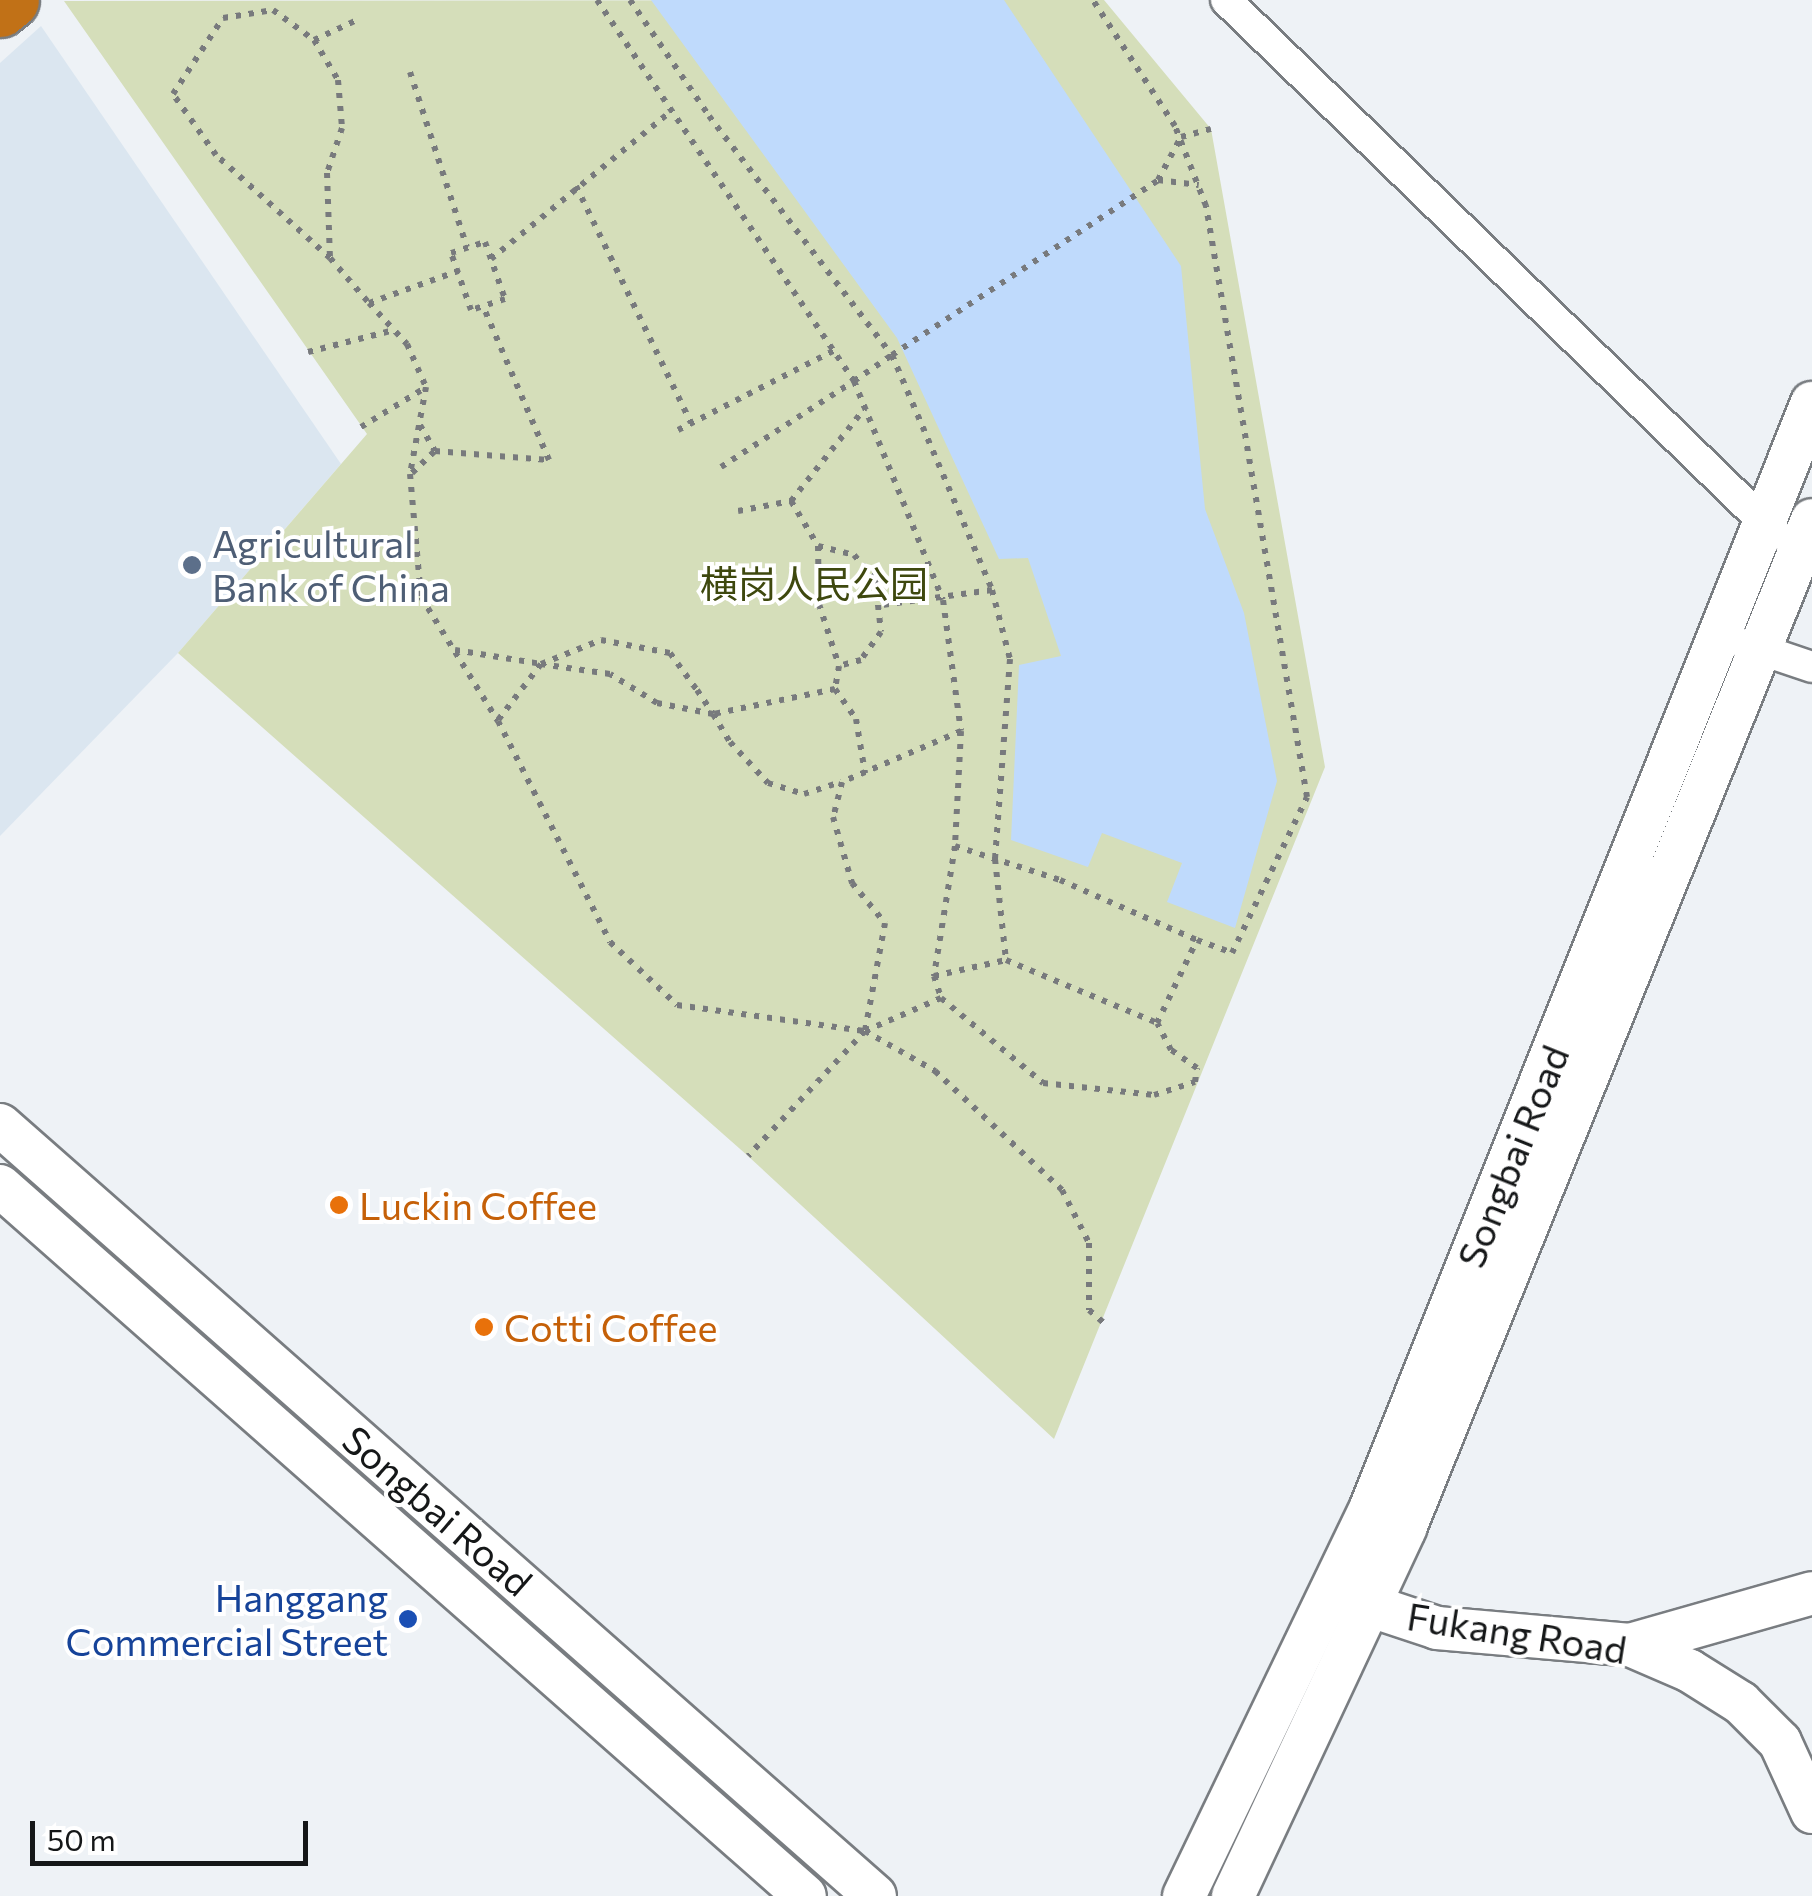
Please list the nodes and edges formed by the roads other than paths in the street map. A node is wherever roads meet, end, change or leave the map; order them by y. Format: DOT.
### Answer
graph roads {
  1 [pos="11,0"];
  2 [pos="1226,0"];
  3 [pos="0,9"];
  4 [pos="1812,403"];
  5 [pos="1765,523"];
  6 [pos="1805,537"];
  7 [pos="1720,636"];
  8 [pos="1761,650"];
  9 [pos="1812,667"];
  10 [pos="0,1125"];
  11 [pos="0,1186"];
  12 [pos="1812,1593"];
  13 [pos="1349,1599"];
  14 [pos="1630,1645"];
  15 [pos="1812,1812"];
  16 [pos="805,1896"];
  17 [pos="875,1896"];
  18 [pos="1184,1896"];
  19 [pos="1233,1896"];
  1 -- 3 [label="highway"];
  2 -- 5 [label="street"];
  4 -- 5 [label="main road, Songbai Road"];
  5 -- 6 [label="street"];
  5 -- 7 [label="main road, Songbai Road"];
  6 -- 8 [label="main road, Songbai Road"];
  7 -- 8 [label="street"];
  7 -- 13 [label="main road, Songbai Road"];
  8 -- 9 [label="street"];
  8 -- 13 [label="main road, Songbai Road"];
  10 -- 17 [label="main road, Songbai Road"];
  11 -- 16 [label="main road, Songbai Road"];
  12 -- 14 [label="main road"];
  13 -- 14 [label="main road, Fukang Road"];
  13 -- 18 [label="main road, Songbai Road"];
  13 -- 19 [label="main road, Songbai Road"];
  14 -- 15 [label="main road, Fukang Road"];
}
